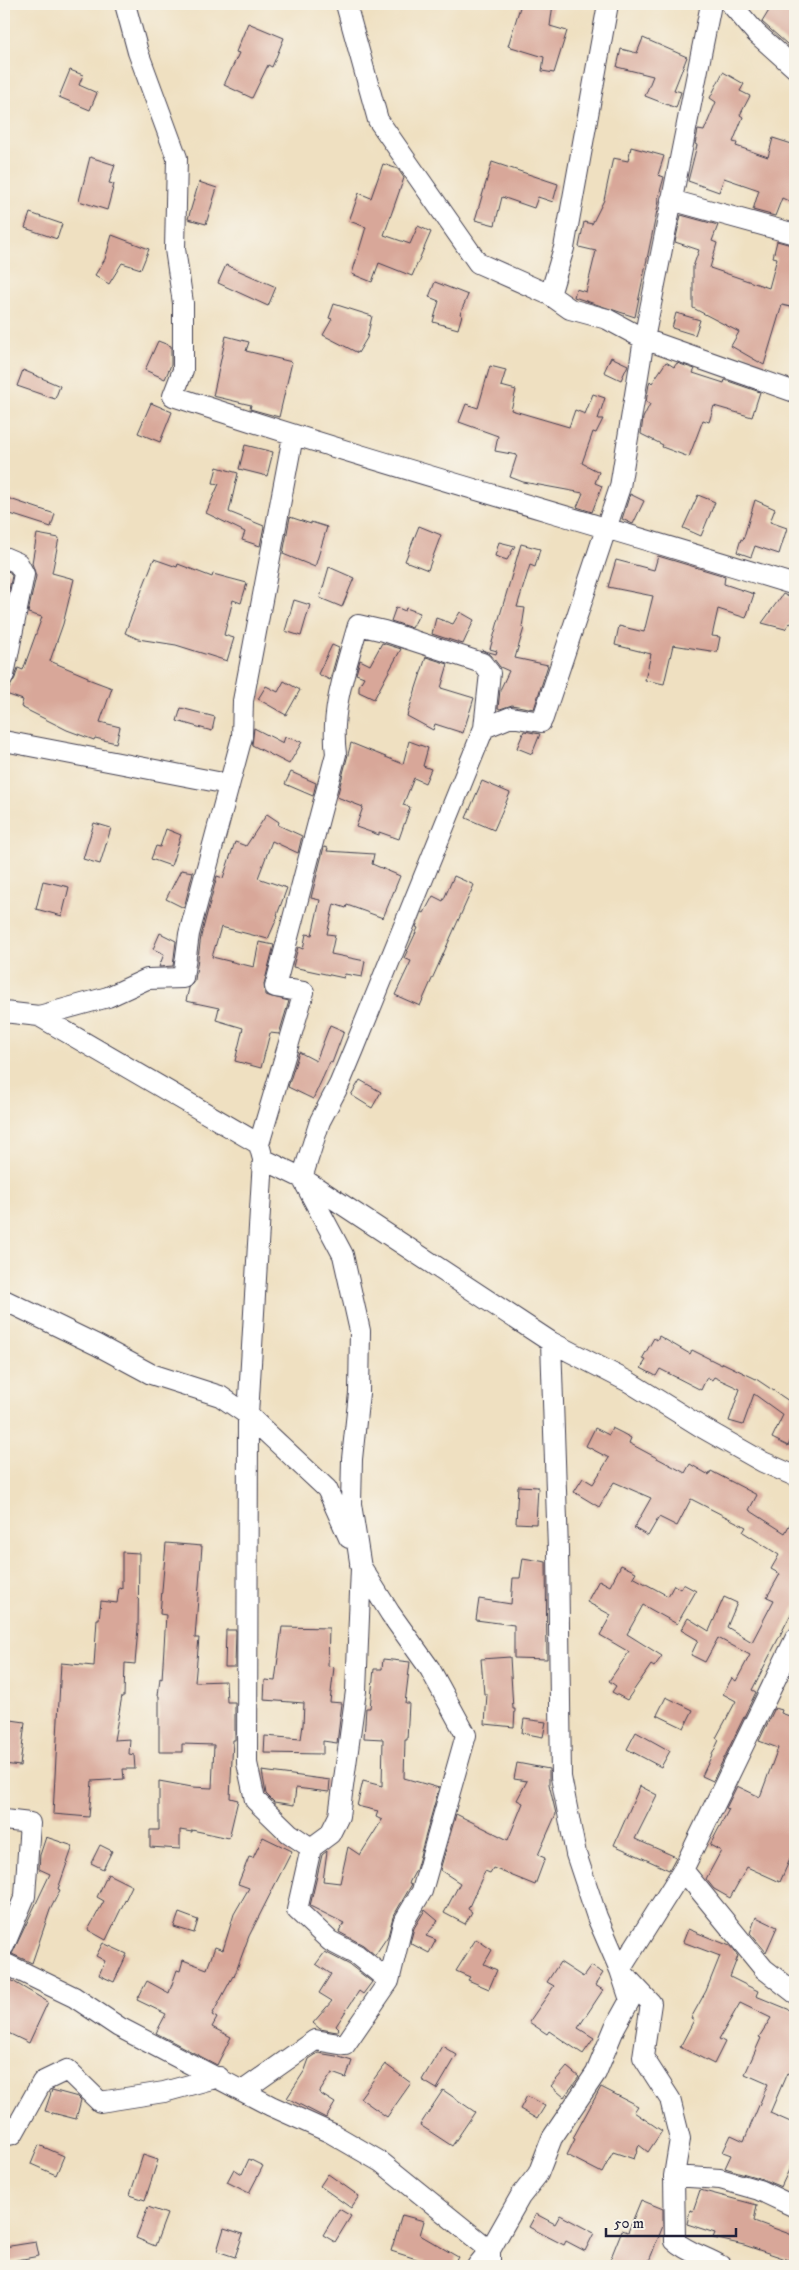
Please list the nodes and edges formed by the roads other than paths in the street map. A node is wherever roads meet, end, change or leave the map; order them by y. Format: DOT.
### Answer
graph roads {
  1 [pos="125,4"];
  2 [pos="346,4"];
  3 [pos="608,4"];
  4 [pos="711,4"];
  5 [pos="732,4"];
  6 [pos="795,68"];
  7 [pos="671,200"];
  8 [pos="795,234"];
  9 [pos="550,295"];
  10 [pos="644,339"];
  11 [pos="795,392"];
  12 [pos="293,436"];
  13 [pos="606,527"];
  14 [pos="4,557"];
  15 [pos="795,586"];
  16 [pos="4,676"];
  17 [pos="484,728"];
  18 [pos="4,741"];
  19 [pos="228,784"];
  20 [pos="4,1012"];
  21 [pos="39,1016"];
  22 [pos="261,1151"];
  23 [pos="302,1178"];
  24 [pos="4,1300"];
  25 [pos="551,1342"];
  26 [pos="248,1415"];
  27 [pos="795,1476"];
  28 [pos="361,1568"];
  29 [pos="795,1639"];
  30 [pos="4,1820"];
  31 [pos="311,1848"];
  32 [pos="683,1870"];
  33 [pos="4,1946"];
  34 [pos="4,1963"];
  35 [pos="620,1970"];
  36 [pos="389,1981"];
  37 [pos="795,1992"];
  38 [pos="219,2078"];
  39 [pos="244,2090"];
  40 [pos="4,2136"];
  41 [pos="674,2176"];
  42 [pos="795,2207"];
  43 [pos="490,2258"];
  44 [pos="477,2266"];
  45 [pos="721,2266"];
  1 -- 12 [label="street"];
  2 -- 9 [label="street"];
  3 -- 9 [label="street"];
  4 -- 7 [label="street"];
  5 -- 6 [label="street"];
  7 -- 8 [label="street"];
  7 -- 10 [label="street"];
  9 -- 10 [label="street"];
  10 -- 11 [label="street"];
  10 -- 13 [label="street"];
  12 -- 13 [label="street"];
  12 -- 19 [label="street"];
  13 -- 15 [label="street"];
  13 -- 17 [label="street"];
  14 -- 16 [label="street"];
  17 -- 22 [label="street"];
  17 -- 23 [label="street"];
  18 -- 19 [label="street"];
  19 -- 21 [label="street"];
  20 -- 21 [label="street"];
  21 -- 22 [label="street"];
  22 -- 23 [label="street"];
  22 -- 26 [label="street"];
  23 -- 25 [label="street"];
  23 -- 28 [label="street"];
  24 -- 26 [label="street"];
  25 -- 27 [label="street"];
  25 -- 35 [label="street"];
  26 -- 28 [label="street"];
  26 -- 31 [label="street"];
  28 -- 31 [label="street"];
  28 -- 36 [label="street"];
  29 -- 32 [label="street"];
  30 -- 33 [label="street"];
  31 -- 36 [label="street"];
  32 -- 35 [label="street"];
  32 -- 37 [label="street"];
  34 -- 38 [label="street"];
  35 -- 41 [label="street"];
  35 -- 43 [label="street"];
  36 -- 39 [label="street"];
  38 -- 39 [label="street"];
  38 -- 40 [label="street"];
  39 -- 43 [label="street"];
  41 -- 42 [label="street"];
  41 -- 45 [label="street"];
  43 -- 44 [label="street"];
}
